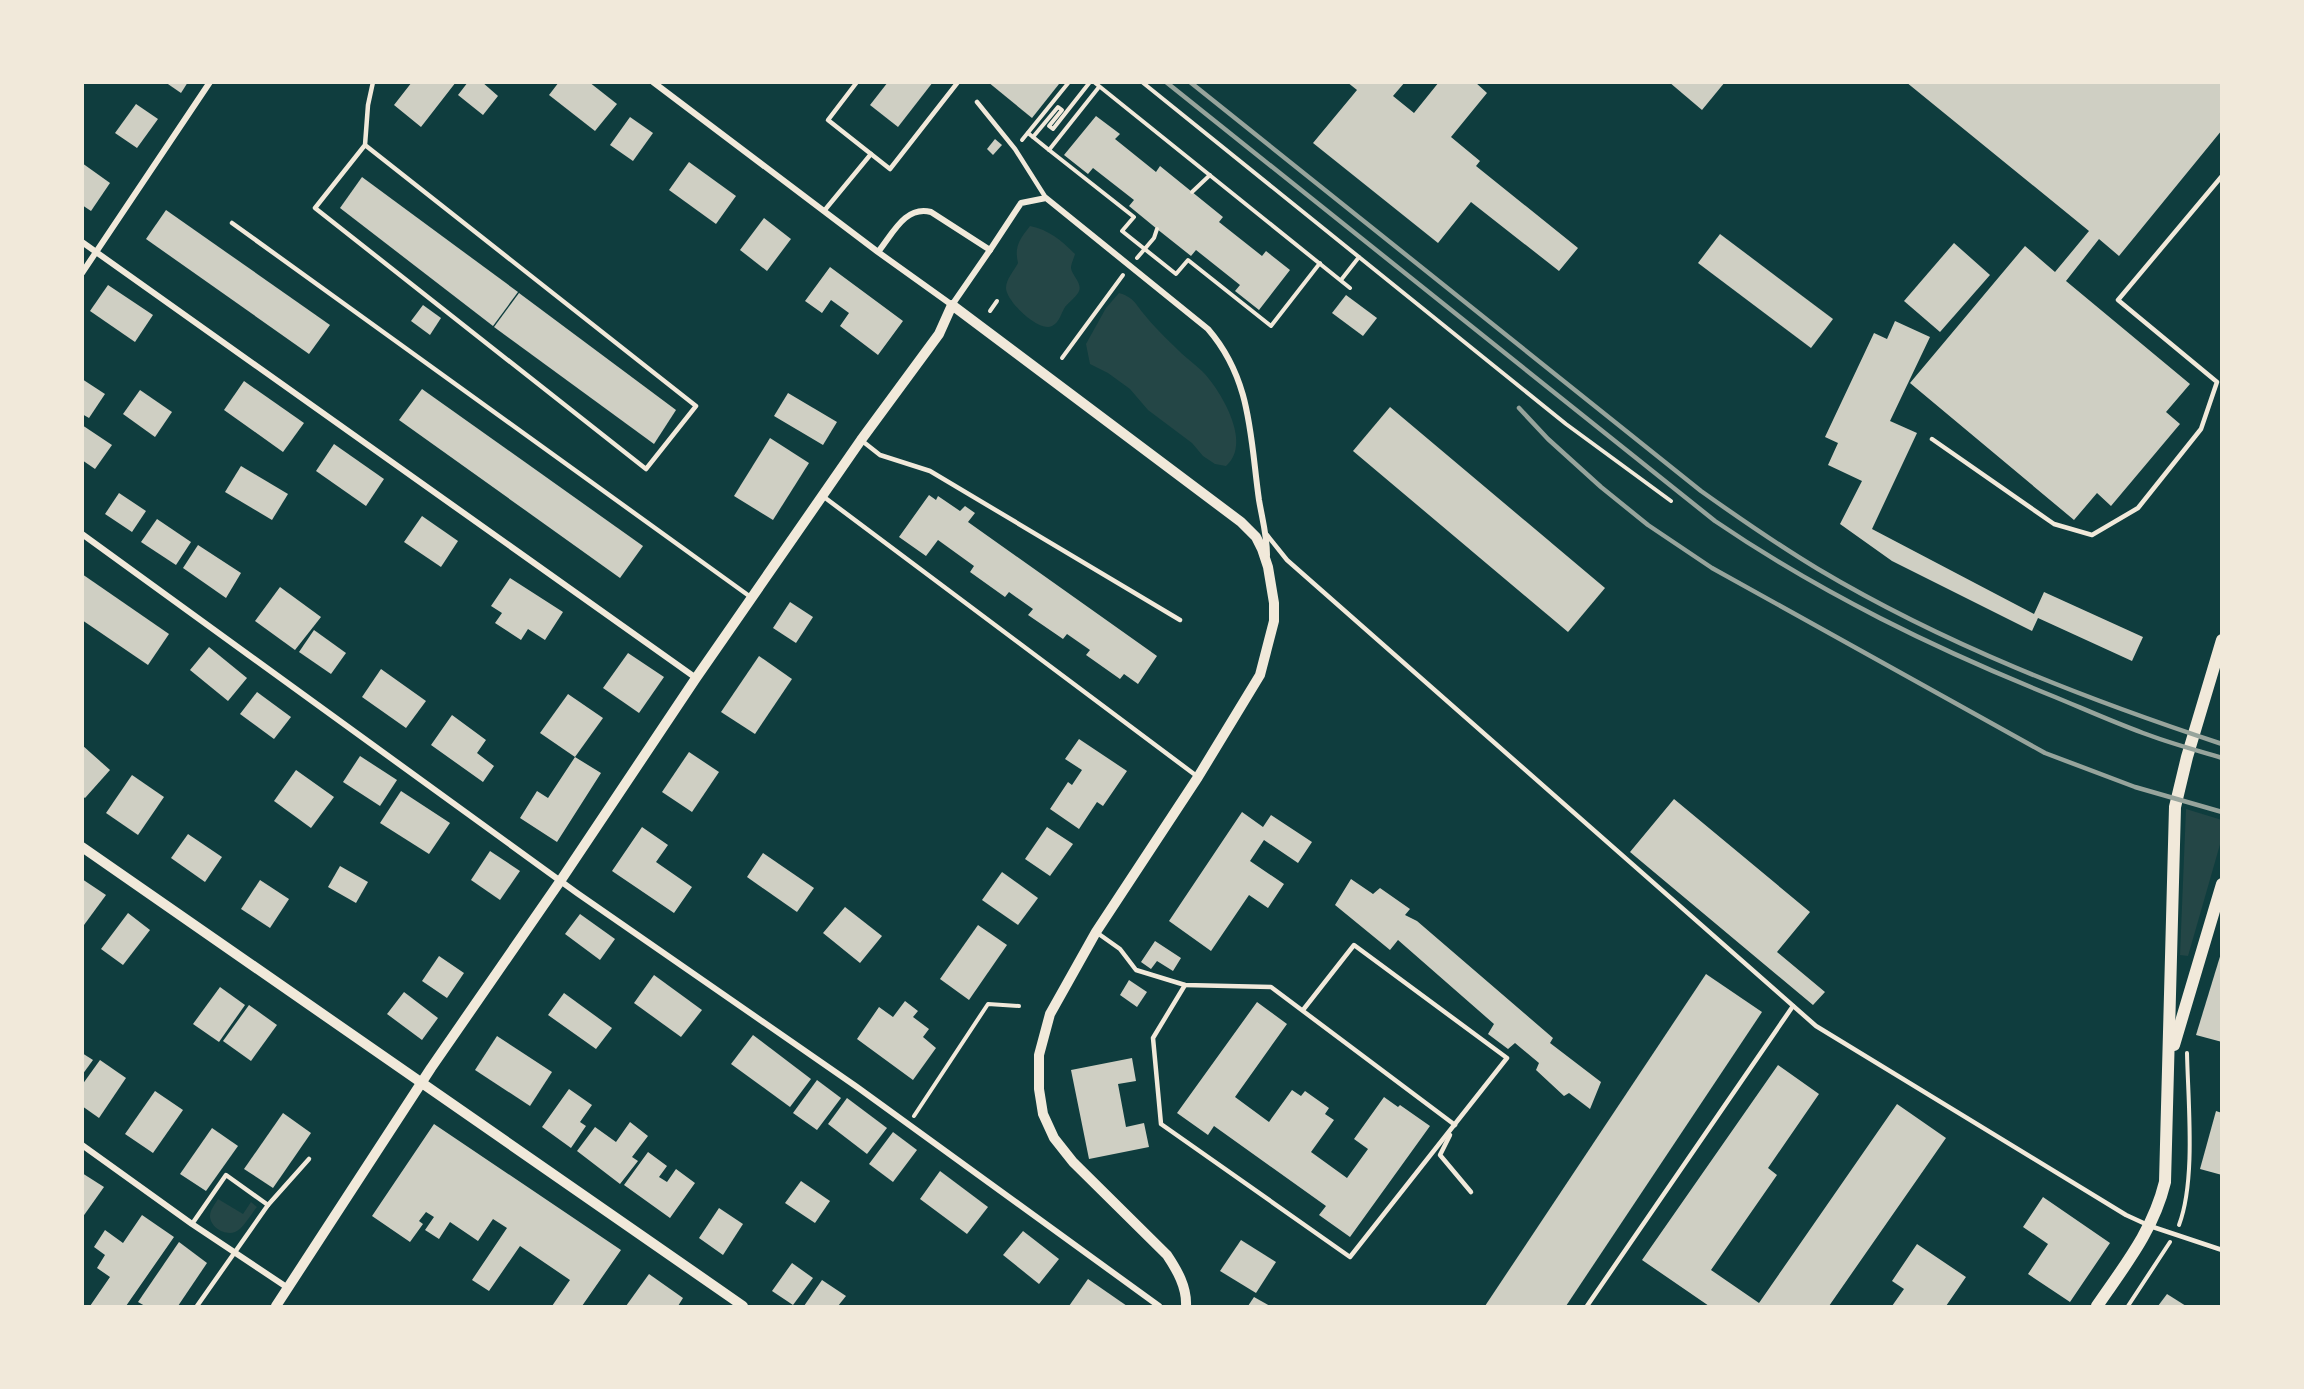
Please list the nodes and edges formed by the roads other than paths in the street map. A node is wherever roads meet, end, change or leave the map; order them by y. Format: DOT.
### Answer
graph roads {
  1 [pos="210,82"];
  2 [pos="373,82"];
  3 [pos="653,82"];
  4 [pos="857,82"];
  5 [pos="958,82"];
  6 [pos="977,102"];
  7 [pos="365,145"];
  8 [pos="871,154"];
  9 [pos="2222,176"];
  10 [pos="1046,198"];
  11 [pos="824,211"];
  12 [pos="232,223"];
  13 [pos="82,242"];
  14 [pos="990,250"];
  15 [pos="878,252"];
  16 [pos="96,253"];
  17 [pos="82,273"];
  18 [pos="952,305"];
  19 [pos="1932,439"];
  20 [pos="861,440"];
  21 [pos="824,496"];
  22 [pos="82,534"];
  23 [pos="1267,536"];
  24 [pos="1268,567"];
  25 [pos="752,598"];
  26 [pos="1180,620"];
  27 [pos="2222,640"];
  28 [pos="696,678"];
  29 [pos="1198,777"];
  30 [pos="82,847"];
  31 [pos="561,880"];
  32 [pos="2222,884"];
  33 [pos="1096,932"];
  34 [pos="1185,985"];
  35 [pos="1793,1006"];
  36 [pos="1303,1010"];
  37 [pos="2169,1060"];
  38 [pos="422,1082"];
  39 [pos="1456,1124"];
  40 [pos="82,1145"];
  41 [pos="309,1159"];
  42 [pos="1471,1192"];
  43 [pos="268,1205"];
  44 [pos="192,1224"];
  45 [pos="2150,1226"];
  46 [pos="2222,1250"];
  47 [pos="233,1252"];
  48 [pos="288,1288"];
  49 [pos="197,1306"];
  50 [pos="276,1306"];
  51 [pos="743,1306"];
  52 [pos="1159,1306"];
  53 [pos="1186,1306"];
  54 [pos="1587,1306"];
  55 [pos="2097,1306"];
  1 -- 16 [label="street"];
  2 -- 7 [label="lane"];
  3 -- 11 [label="street"];
  4 -- 8 [label="lane"];
  5 -- 8 [label="lane"];
  6 -- 10 [label="lane"];
  7 -- 7 [label="lane"];
  8 -- 11 [label="lane"];
  9 -- 19 [label="lane"];
  10 -- 14 [label="street"];
  10 -- 23 [label="street"];
  11 -- 15 [label="street"];
  12 -- 25 [label="lane"];
  13 -- 16 [label="street"];
  14 -- 15 [label="street"];
  14 -- 18 [label="street"];
  15 -- 18 [label="street"];
  16 -- 17 [label="street"];
  16 -- 28 [label="street"];
  18 -- 20 [label="street"];
  18 -- 24 [label="street"];
  20 -- 21 [label="street"];
  20 -- 26 [label="lane"];
  21 -- 25 [label="street"];
  21 -- 29 [label="lane"];
  22 -- 31 [label="street"];
  23 -- 24 [label="street"];
  23 -- 35 [label="lane"];
  24 -- 29 [label="street"];
  25 -- 28 [label="street"];
  27 -- 37 [label="main road"];
  28 -- 31 [label="street"];
  29 -- 33 [label="street"];
  30 -- 38 [label="street"];
  31 -- 38 [label="street"];
  31 -- 52 [label="street"];
  32 -- 37 [label="main road"];
  33 -- 34 [label="lane"];
  33 -- 53 [label="street"];
  34 -- 36 [label="lane"];
  34 -- 39 [label="lane"];
  35 -- 45 [label="lane"];
  35 -- 54 [label="lane"];
  36 -- 39 [label="lane"];
  36 -- 39 [label="lane"];
  37 -- 45 [label="main road"];
  38 -- 48 [label="street"];
  38 -- 51 [label="street"];
  39 -- 42 [label="lane"];
  40 -- 44 [label="street"];
  41 -- 43 [label="lane"];
  43 -- 44 [label="lane"];
  43 -- 47 [label="lane"];
  44 -- 47 [label="street"];
  45 -- 46 [label="lane"];
  45 -- 55 [label="main road"];
  47 -- 48 [label="street"];
  47 -- 49 [label="lane"];
  48 -- 50 [label="street"];
}
